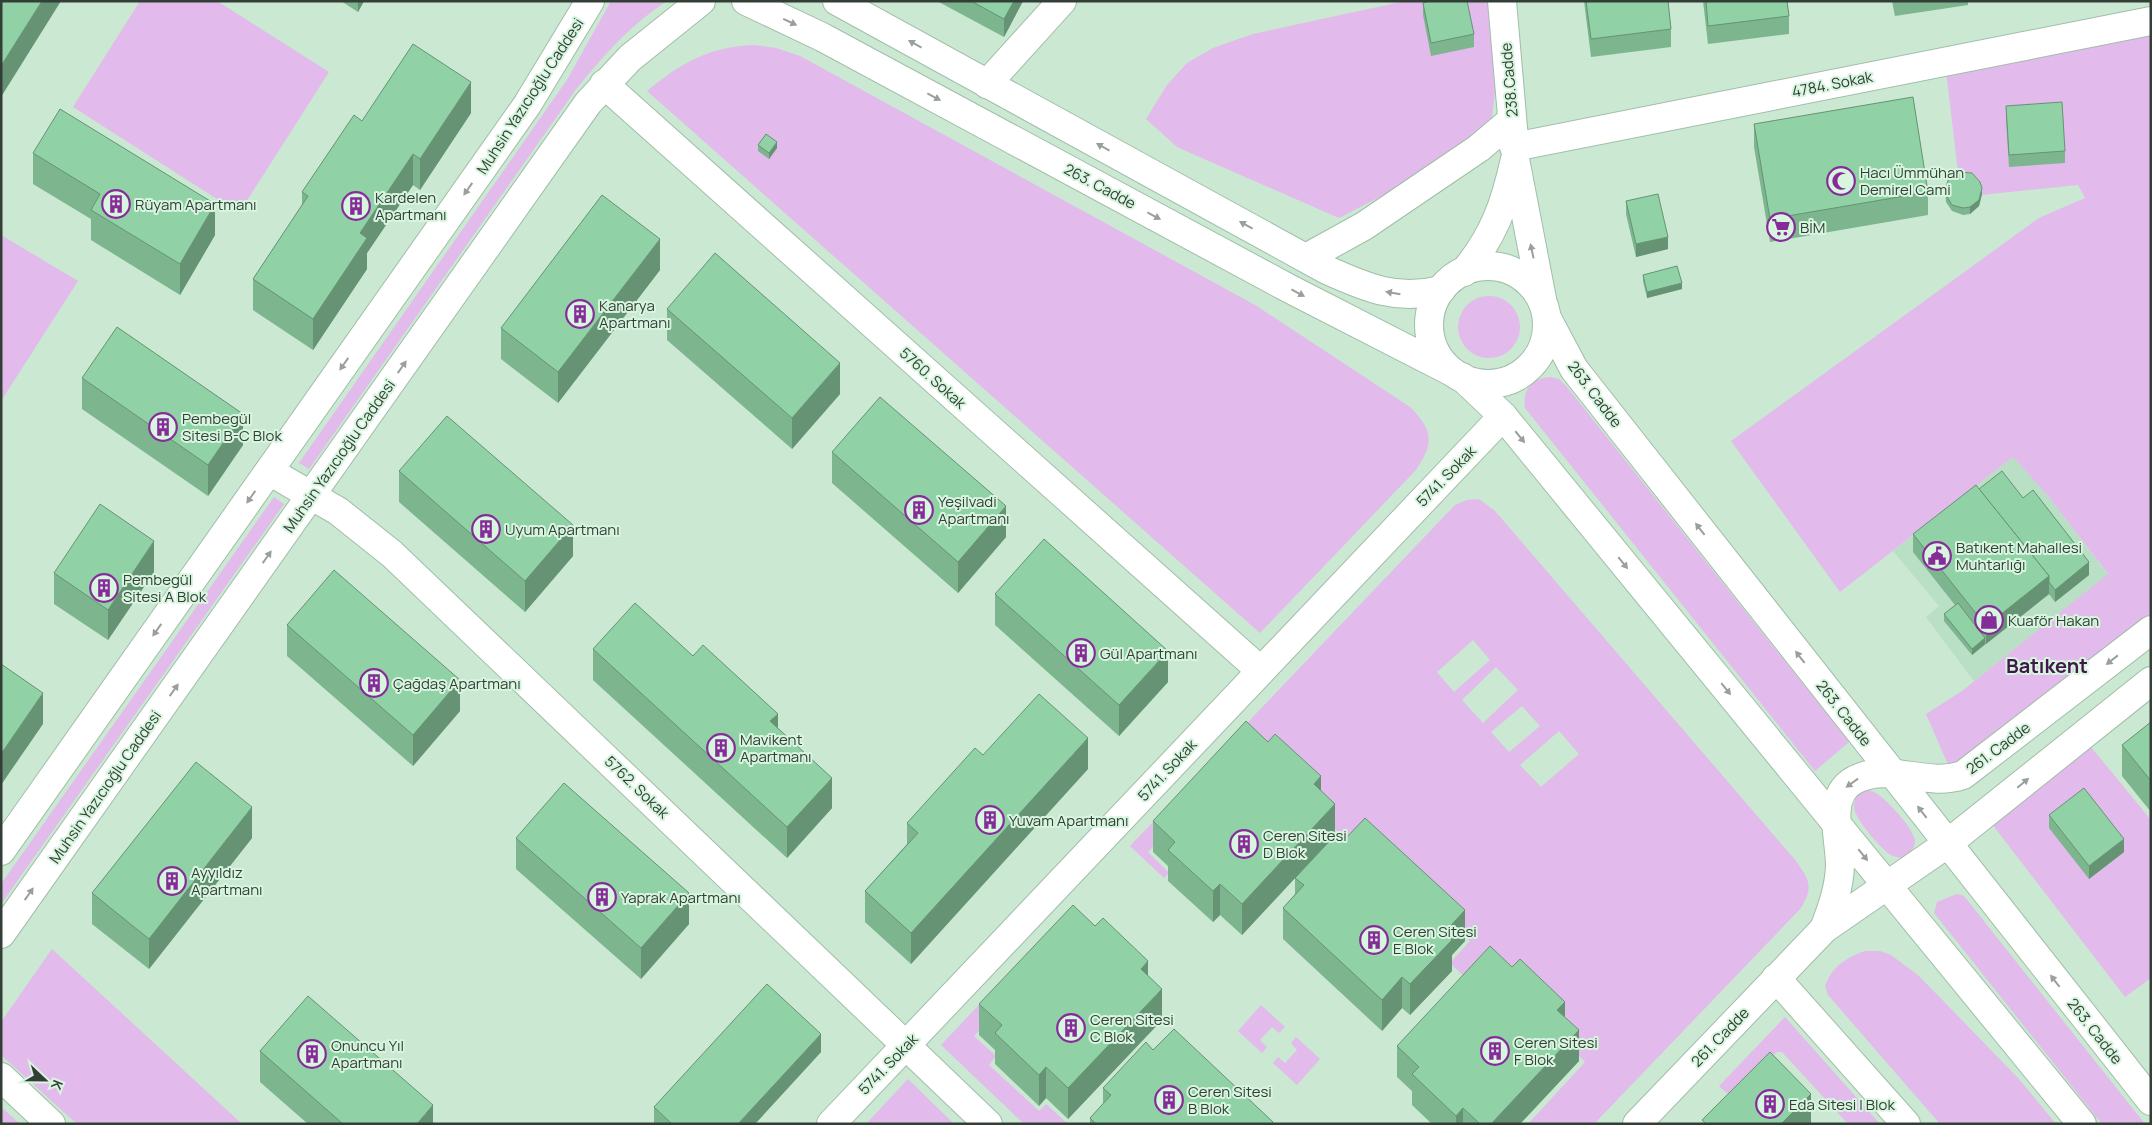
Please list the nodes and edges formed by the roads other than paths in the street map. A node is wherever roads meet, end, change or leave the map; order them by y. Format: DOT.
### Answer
graph roads {
  1 [pos="590,1"];
  2 [pos="701,1"];
  3 [pos="746,1"];
  4 [pos="837,1"];
  5 [pos="1062,1"];
  6 [pos="1502,1"];
  7 [pos="2151,21"];
  8 [pos="604,84"];
  9 [pos="987,84"];
  10 [pos="1512,120"];
  11 [pos="1515,153"];
  12 [pos="1306,258"];
  13 [pos="1464,272"];
  14 [pos="1440,290"];
  15 [pos="1544,308"];
  16 [pos="1458,375"];
  17 [pos="1503,416"];
  18 [pos="269,471"];
  19 [pos="312,495"];
  20 [pos="2151,630"];
  21 [pos="1261,671"];
  22 [pos="2151,681"];
  23 [pos="1892,774"];
  24 [pos="1835,821"];
  25 [pos="1947,844"];
  26 [pos="1,851"];
  27 [pos="1887,884"];
  28 [pos="1824,929"];
  29 [pos="1,934"];
  30 [pos="1776,978"];
  31 [pos="906,1045"];
  32 [pos="1,1077"];
  33 [pos="2151,1101"];
  34 [pos="51,1124"];
  35 [pos="831,1124"];
  36 [pos="988,1124"];
  37 [pos="1637,1124"];
  38 [pos="1906,1124"];
  39 [pos="2082,1124"];
  1 -- 18 [label="main road, Muhsin Yazıcıoğlu Caddesi, one-way"];
  2 -- 8 [label="main road, Muhsin Yazıcıoğlu Caddesi"];
  3 -- 16 [label="main road, 263. Cadde, one-way"];
  9 -- 4 [label="main road, one-way"];
  5 -- 9 [label="main road"];
  6 -- 10 [label="main road, 238.Cadde"];
  7 -- 11 [label="main road, 4784. Sokak"];
  19 -- 8 [label="main road, Muhsin Yazıcıoğlu Caddesi, one-way"];
  8 -- 21 [label="main road, 5760. Sokak"];
  12 -- 9 [label="main road, one-way"];
  10 -- 11 [label="main road, 238.Cadde"];
  10 -- 12 [label="main road"];
  11 -- 13 [label="main road"];
  15 -- 11 [label="main road, one-way"];
  14 -- 12 [label="main road, one-way"];
  13 -- 14 [label="main road"];
  13 -- 15 [label="main road"];
  14 -- 16 [label="main road"];
  15 -- 16 [label="main road"];
  23 -- 15 [label="main road, 263. Cadde, one-way"];
  16 -- 17 [label="main road, 263. Cadde"];
  17 -- 21 [label="main road, 5741. Sokak"];
  17 -- 24 [label="main road, 263. Cadde, one-way"];
  18 -- 19 [label="main road, 5762. Sokak"];
  18 -- 26 [label="main road, Muhsin Yazıcıoğlu Caddesi, one-way"];
  29 -- 19 [label="main road, Muhsin Yazıcıoğlu Caddesi, one-way"];
  19 -- 31 [label="main road, 5762. Sokak"];
  20 -- 23 [label="main road, 261. Cadde, one-way"];
  21 -- 31 [label="main road, 5741. Sokak"];
  25 -- 22 [label="main road, 261. Cadde, one-way"];
  23 -- 24 [label="main road, 261. Cadde, one-way"];
  25 -- 23 [label="main road, 263. Cadde, one-way"];
  24 -- 27 [label="main road, 263. Cadde, one-way"];
  24 -- 28 [label="main road, 261. Cadde"];
  25 -- 27 [label="main road, 261. Cadde"];
  33 -- 25 [label="main road, 263. Cadde, one-way"];
  27 -- 28 [label="main road, 261. Cadde"];
  27 -- 39 [label="main road, 263. Cadde"];
  28 -- 30 [label="main road, 261. Cadde"];
  30 -- 37 [label="main road, 261. Cadde"];
  30 -- 38 [label="main road"];
  31 -- 35 [label="main road, 5741. Sokak"];
  31 -- 36 [label="main road, 5762. Sokak"];
  32 -- 34 [label="main road"];
}
